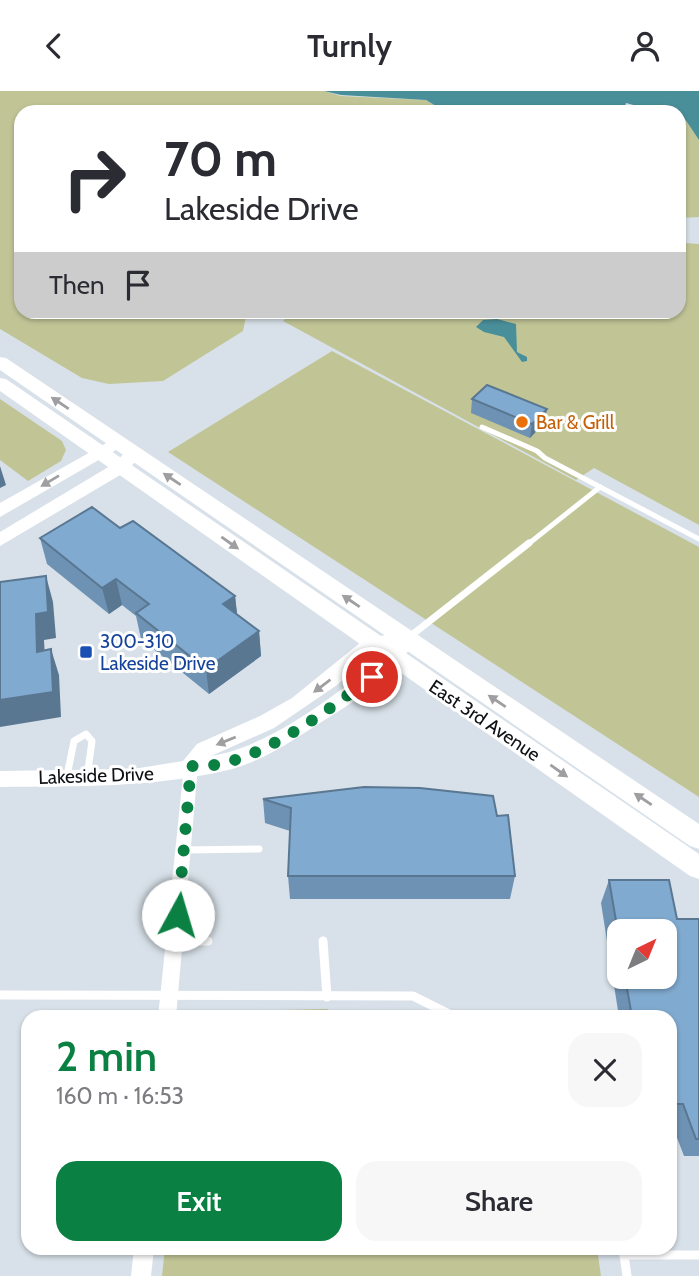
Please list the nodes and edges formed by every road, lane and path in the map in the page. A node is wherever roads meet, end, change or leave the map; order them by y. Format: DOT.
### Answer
graph roads {
  1 [pos="0,362"];
  2 [pos="0,383"];
  3 [pos="482,427"];
  4 [pos="99,452"];
  5 [pos="124,454"];
  6 [pos="600,487"];
  7 [pos="0,511"];
  8 [pos="699,539"];
  9 [pos="0,540"];
  10 [pos="373,643"];
  11 [pos="401,649"];
  12 [pos="191,766"];
  13 [pos="77,777"];
  14 [pos="0,779"];
  15 [pos="699,838"];
  16 [pos="259,849"];
  17 [pos="185,850"];
  18 [pos="699,869"];
  19 [pos="175,941"];
  20 [pos="208,941"];
  21 [pos="323,941"];
  22 [pos="0,995"];
  23 [pos="169,997"];
  24 [pos="327,997"];
  25 [pos="168,1010"];
  26 [pos="441,1010"];
  27 [pos="677,1254"];
  28 [pos="143,1255"];
  29 [pos="624,1255"];
  30 [pos="699,1255"];
  31 [pos="141,1276"];
  32 [pos="627,1276"];
  5 -- 1 [label="main road, one-way"];
  2 -- 4 [label="main road, East 3rd Avenue"];
  3 -- 6 [label="lane"];
  4 -- 5 [label="main road, East 3rd Avenue"];
  4 -- 7 [label="main road, one-way"];
  5 -- 9 [label="main road"];
  5 -- 10 [label="main road, East 3rd Avenue, one-way"];
  11 -- 5 [label="main road, East 3rd Avenue, one-way"];
  6 -- 8 [label="lane"];
  6 -- 11 [label="lane"];
  10 -- 11 [label="main road, East 3rd Avenue"];
  10 -- 12 [label="street, Lakeside Drive, one-way"];
  11 -- 12 [label="street, Lakeside Drive"];
  15 -- 11 [label="main road, East 3rd Avenue, one-way"];
  11 -- 18 [label="main road, East 3rd Avenue, one-way"];
  12 -- 13 [label="street, Lakeside Drive"];
  12 -- 17 [label="street"];
  13 -- 13 [label="lane"];
  13 -- 14 [label="street, Lakeside Drive"];
  16 -- 17 [label="lane"];
  17 -- 19 [label="street"];
  19 -- 20 [label="lane"];
  19 -- 23 [label="street"];
  21 -- 24 [label="lane"];
  22 -- 23 [label="lane"];
  23 -- 24 [label="lane"];
  23 -- 25 [label="street"];
  24 -- 26 [label="lane"];
  27 -- 30 [label="lane"];
  28 -- 31 [label="street"];
  29 -- 32 [label="lane"];
}
